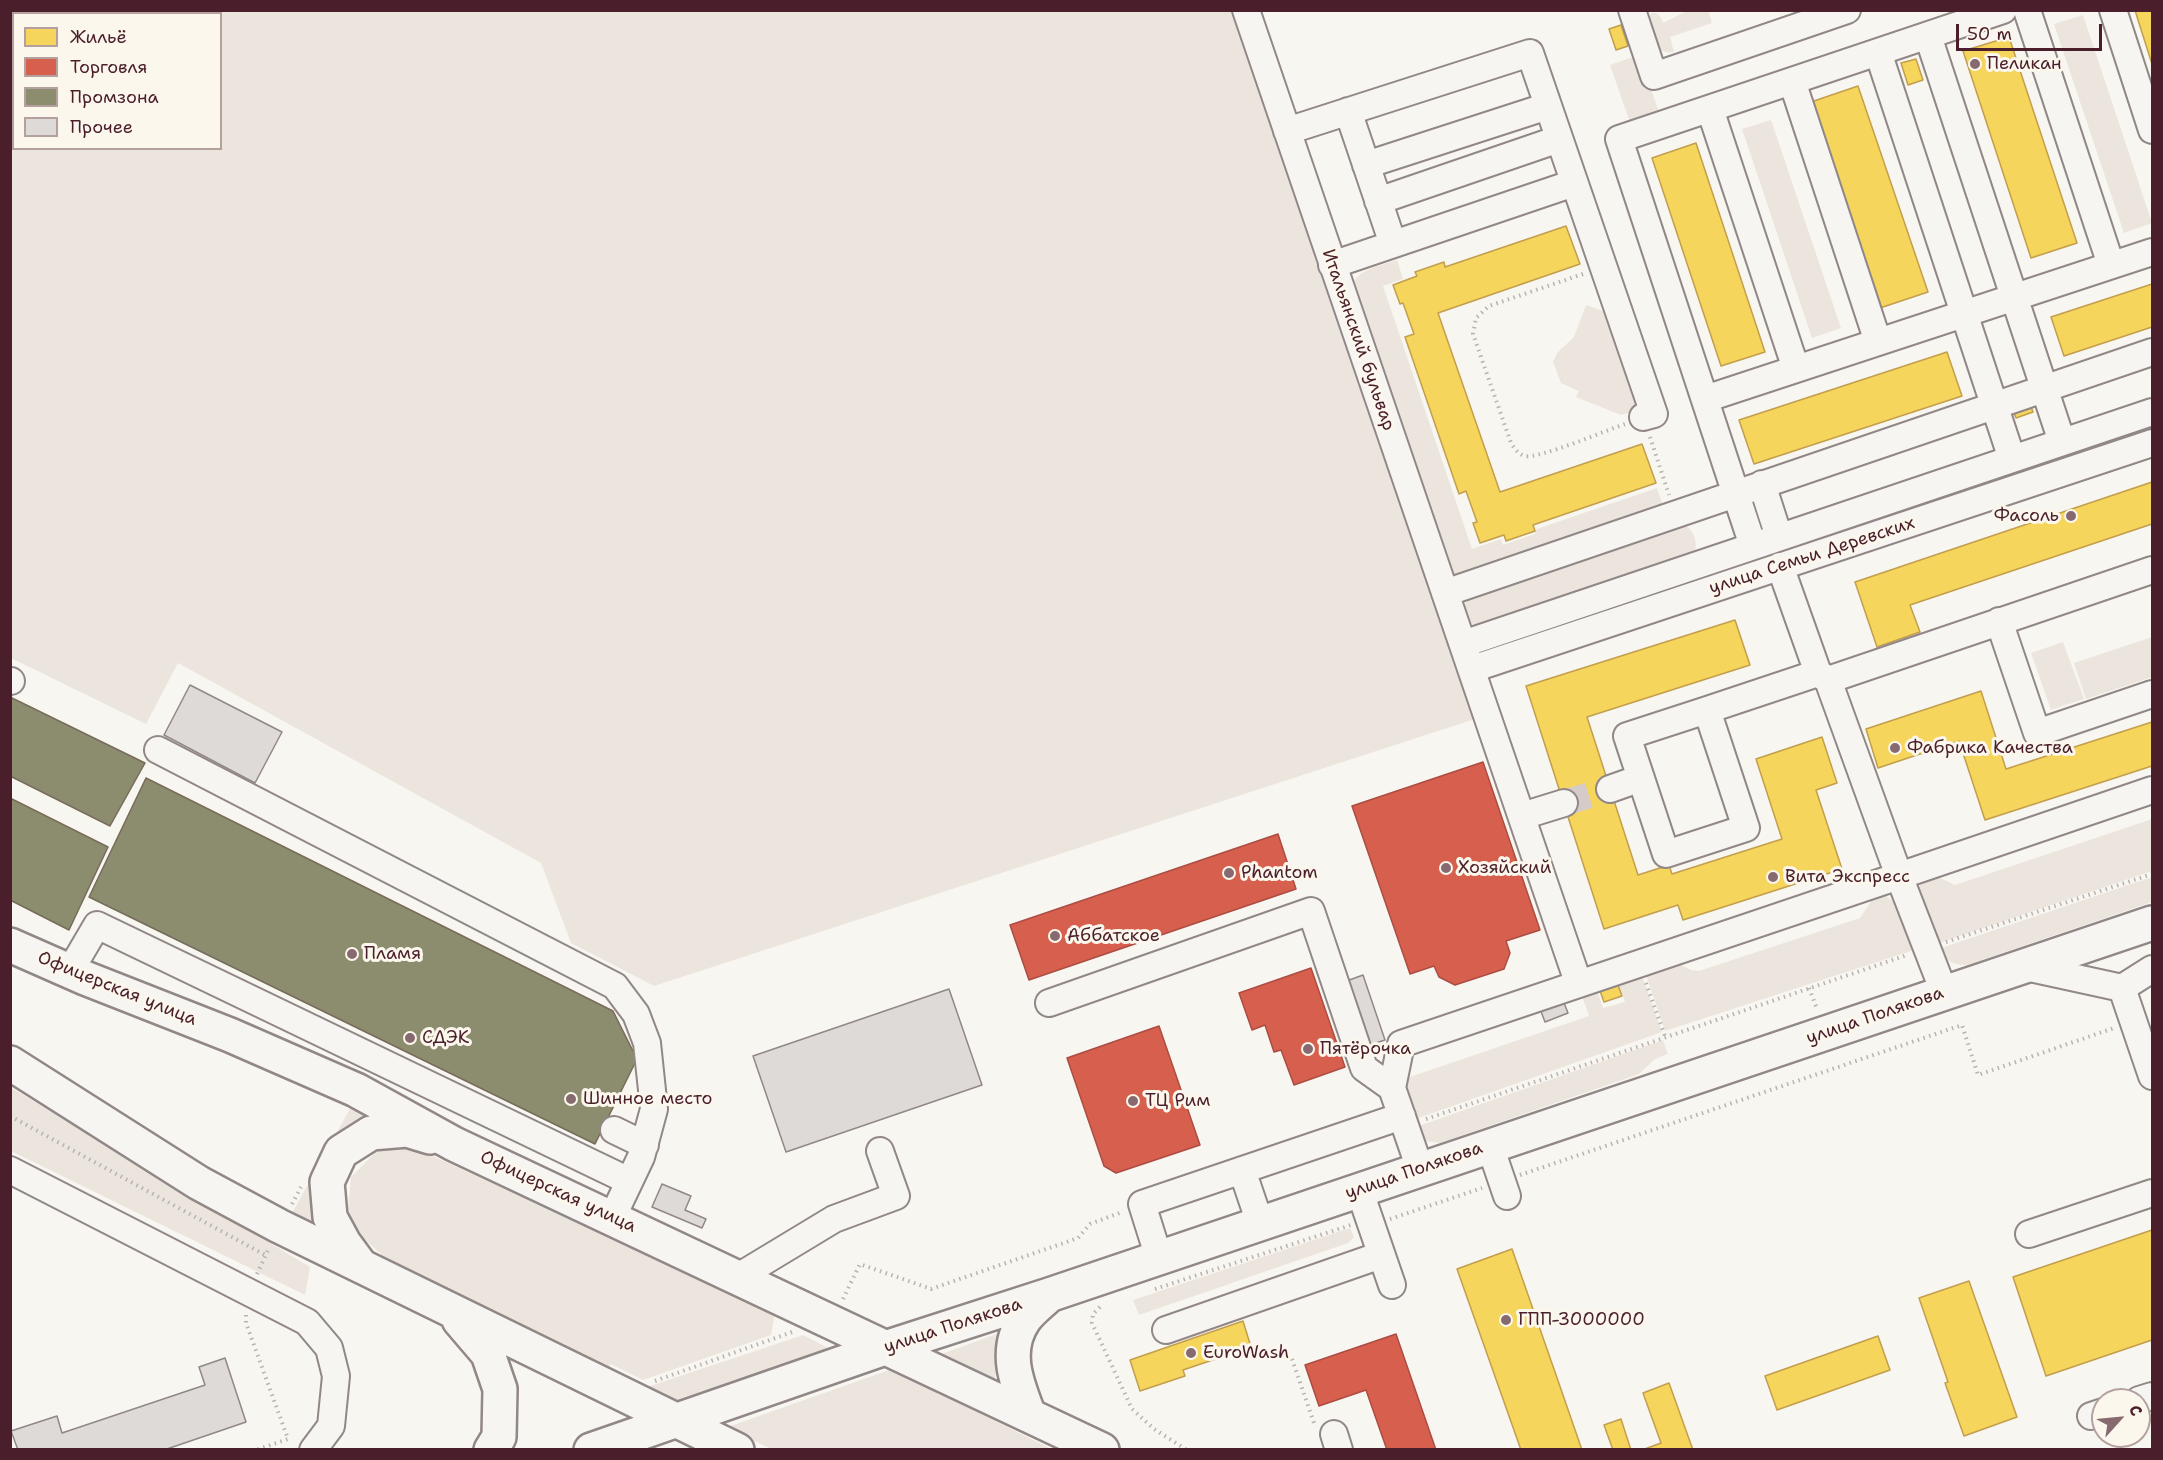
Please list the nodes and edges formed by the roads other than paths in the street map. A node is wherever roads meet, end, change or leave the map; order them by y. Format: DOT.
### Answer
graph roads {
  1 [pos="1246,10"];
  2 [pos="1632,10"];
  3 [pos="2003,10"];
  4 [pos="2026,10"];
  5 [pos="2113,10"];
  6 [pos="1842,11"];
  7 [pos="1928,36"];
  8 [pos="1878,52"];
  9 [pos="1792,81"];
  10 [pos="1548,106"];
  11 [pos="1710,109"];
  12 [pos="1348,111"];
  13 [pos="2152,130"];
  14 [pos="1287,131"];
  15 [pos="1559,139"];
  16 [pos="1366,165"];
  17 [pos="1574,183"];
  18 [pos="1378,201"];
  19 [pos="1394,244"];
  20 [pos="2152,252"];
  21 [pos="1332,265"];
  22 [pos="2111,265"];
  23 [pos="2014,297"];
  24 [pos="1964,314"];
  25 [pos="1878,342"];
  26 [pos="2152,352"];
  27 [pos="1796,369"];
  28 [pos="2044,388"];
  29 [pos="1705,399"];
  30 [pos="1995,405"];
  31 [pos="2152,412"];
  32 [pos="1643,417"];
  33 [pos="2062,442"];
  34 [pos="2152,443"];
  35 [pos="2012,459"];
  36 [pos="1762,484"];
  37 [pos="1735,493"];
  38 [pos="1779,537"];
  39 [pos="1753,546"];
  40 [pos="1780,566"];
  41 [pos="2152,570"];
  42 [pos="1445,593"];
  43 [pos="1999,621"];
  44 [pos="1463,644"];
  45 [pos="1472,669"];
  46 [pos="1823,676"];
  47 [pos="2152,694"];
  48 [pos="1707,710"];
  49 [pos="158,750"];
  50 [pos="1641,778"];
  51 [pos="1610,789"];
  52 [pos="2152,790"];
  53 [pos="1564,803"];
  54 [pos="1522,816"];
  55 [pos="1899,876"];
  56 [pos="2152,923"];
  57 [pos="10,945"];
  58 [pos="2020,966"];
  59 [pos="2152,969"];
  60 [pos="70,970"];
  61 [pos="1578,982"];
  62 [pos="2122,988"];
  63 [pos="1944,992"];
  64 [pos="1049,1003"];
  65 [pos="10,1064"];
  66 [pos="2152,1076"];
  67 [pos="1392,1088"];
  68 [pos="1403,1121"];
  69 [pos="614,1130"];
  70 [pos="454,1144"];
  71 [pos="645,1145"];
  72 [pos="1490,1146"];
  73 [pos="880,1151"];
  74 [pos="1420,1169"];
  75 [pos="10,1170"];
  76 [pos="1242,1170"];
  77 [pos="629,1181"];
  78 [pos="1504,1189"];
  79 [pos="2152,1193"];
  80 [pos="1364,1204"];
  81 [pos="612,1218"];
  82 [pos="1260,1223"];
  83 [pos="2029,1234"];
  84 [pos="1381,1255"];
  85 [pos="363,1268"];
  86 [pos="1157,1273"];
  87 [pos="738,1277"];
  88 [pos="1392,1285"];
  89 [pos="1049,1295"];
  90 [pos="450,1310"];
  91 [pos="1166,1330"];
  92 [pos="888,1347"];
  93 [pos="1029,1415"];
  94 [pos="676,1420"];
  95 [pos="313,1449"];
  96 [pos="491,1449"];
  97 [pos="591,1449"];
  98 [pos="737,1449"];
  99 [pos="1102,1449"];
  1 -- 14 [label="street, Итальянский бульвар"];
  2 -- 6 [label="street"];
  3 -- 7 [label="street"];
  4 -- 22 [label="street"];
  5 -- 13 [label="street"];
  7 -- 8 [label="street"];
  7 -- 23 [label="street"];
  8 -- 9 [label="street"];
  8 -- 24 [label="street"];
  9 -- 11 [label="street"];
  9 -- 25 [label="street"];
  10 -- 12 [label="street"];
  10 -- 15 [label="street"];
  10 -- 16 [label="street"];
  11 -- 27 [label="street"];
  11 -- 29 [label="street"];
  12 -- 14 [label="street"];
  12 -- 16 [label="street"];
  14 -- 21 [label="street, Итальянский бульвар"];
  15 -- 17 [label="street"];
  15 -- 18 [label="street"];
  16 -- 18 [label="street"];
  17 -- 19 [label="street"];
  17 -- 32 [label="street"];
  18 -- 19 [label="street"];
  19 -- 21 [label="street"];
  20 -- 22 [label="street"];
  21 -- 42 [label="street, Итальянский бульвар"];
  22 -- 23 [label="street"];
  23 -- 24 [label="street"];
  23 -- 28 [label="street"];
  24 -- 25 [label="street"];
  24 -- 30 [label="street"];
  25 -- 27 [label="street"];
  26 -- 28 [label="street"];
  27 -- 29 [label="street"];
  28 -- 30 [label="street"];
  28 -- 33 [label="street"];
  29 -- 37 [label="street"];
  30 -- 35 [label="street"];
  30 -- 36 [label="street"];
  31 -- 33 [label="street"];
  33 -- 35 [label="street"];
  34 -- 40 [label="street, улица Семьи Деревских"];
  35 -- 38 [label="street"];
  36 -- 37 [label="street"];
  36 -- 38 [label="street"];
  37 -- 39 [label="street"];
  37 -- 42 [label="street"];
  38 -- 39 [label="street"];
  39 -- 44 [label="street"];
  40 -- 45 [label="street, улица Семьи Деревских"];
  40 -- 46 [label="street"];
  41 -- 43 [label="street"];
  42 -- 44 [label="street, Итальянский бульвар"];
  43 -- 46 [label="street"];
  43 -- 47 [label="street"];
  44 -- 45 [label="street, Итальянский бульвар"];
  45 -- 54 [label="street, Итальянский бульвар"];
  46 -- 48 [label="street"];
  46 -- 55 [label="street"];
  48 -- 50 [label="street"];
  48 -- 50 [label="street"];
  49 -- 71 [label="street"];
  50 -- 51 [label="street"];
  52 -- 55 [label="street"];
  53 -- 54 [label="street"];
  54 -- 61 [label="street, Итальянский бульвар"];
  55 -- 61 [label="street"];
  55 -- 63 [label="street"];
  56 -- 58 [label="main road, улица Полякова"];
  57 -- 60 [label="main road, Офицерская улица"];
  58 -- 62 [label="street"];
  58 -- 63 [label="main road, улица Полякова"];
  59 -- 62 [label="street"];
  60 -- 70 [label="main road, Офицерская улица"];
  60 -- 77 [label="street"];
  61 -- 67 [label="street"];
  62 -- 66 [label="street"];
  63 -- 72 [label="main road, улица Полякова"];
  64 -- 67 [label="street"];
  65 -- 85 [label="main road"];
  67 -- 68 [label="street"];
  68 -- 74 [label="street"];
  68 -- 76 [label="street"];
  69 -- 71 [label="street"];
  70 -- 81 [label="main road, Офицерская улица"];
  70 -- 85 [label="main road"];
  71 -- 77 [label="street"];
  72 -- 74 [label="main road, улица Полякова"];
  72 -- 78 [label="street"];
  73 -- 87 [label="street"];
  74 -- 80 [label="main road, улица Полякова"];
  75 -- 95 [label="street"];
  76 -- 82 [label="street"];
  76 -- 86 [label="street"];
  77 -- 81 [label="street"];
  79 -- 83 [label="street"];
  80 -- 82 [label="main road, улица Полякова"];
  80 -- 84 [label="street"];
  81 -- 87 [label="main road, Офицерская улица"];
  82 -- 86 [label="main road, улица Полякова"];
  84 -- 88 [label="street"];
  84 -- 91 [label="street"];
  85 -- 90 [label="main road"];
  86 -- 89 [label="main road, улица Полякова"];
  87 -- 92 [label="main road, Офицерская улица"];
  89 -- 92 [label="main road, улица Полякова"];
  89 -- 93 [label="main road"];
  90 -- 94 [label="main road"];
  90 -- 96 [label="main road"];
  92 -- 93 [label="main road, Офицерская улица"];
  92 -- 94 [label="main road, улица Полякова"];
  93 -- 99 [label="main road, Офицерская улица"];
  94 -- 97 [label="main road, улица Полякова"];
  94 -- 98 [label="main road"];
}
